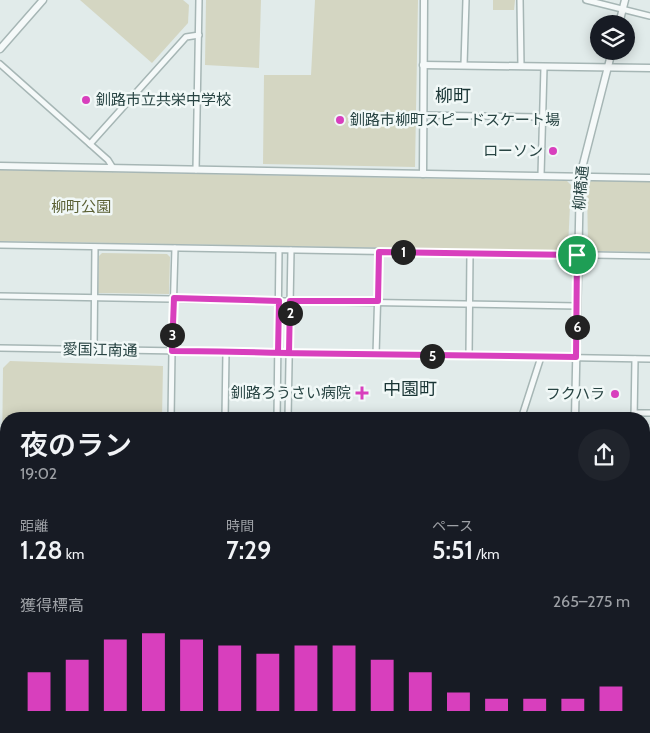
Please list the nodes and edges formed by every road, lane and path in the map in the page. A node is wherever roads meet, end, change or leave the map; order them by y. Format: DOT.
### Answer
graph roads {
  1 [pos="43,0"];
  2 [pos="198,0"];
  3 [pos="424,0"];
  4 [pos="466,0"];
  5 [pos="520,0"];
  6 [pos="586,0"];
  7 [pos="625,0"];
  8 [pos="622,10"];
  9 [pos="621,15"];
  10 [pos="650,16"];
  11 [pos="199,35"];
  12 [pos="0,49"];
  13 [pos="609,60"];
  14 [pos="0,64"];
  15 [pos="464,65"];
  16 [pos="423,66"];
  17 [pos="521,66"];
  18 [pos="544,67"];
  19 [pos="607,68"];
  20 [pos="650,68"];
  21 [pos="423,115"];
  22 [pos="541,117"];
  23 [pos="90,144"];
  24 [pos="0,166"];
  25 [pos="113,168"];
  26 [pos="196,170"];
  27 [pos="423,174"];
  28 [pos="541,175"];
  29 [pos="580,176"];
  30 [pos="650,178"];
  31 [pos="0,245"];
  32 [pos="96,247"];
  33 [pos="175,248"];
  34 [pos="279,250"];
  35 [pos="291,250"];
  36 [pos="379,252"];
  37 [pos="470,253"];
  38 [pos="577,255"];
  39 [pos="650,256"];
  40 [pos="0,296"];
  41 [pos="95,297"];
  42 [pos="174,298"];
  43 [pos="279,301"];
  44 [pos="290,301"];
  45 [pos="378,301"];
  46 [pos="469,303"];
  47 [pos="577,306"];
  48 [pos="0,348"];
  49 [pos="94,350"];
  50 [pos="172,351"];
  51 [pos="226,352"];
  52 [pos="278,353"];
  53 [pos="289,353"];
  54 [pos="376,355"];
  55 [pos="469,356"];
  56 [pos="541,357"];
  57 [pos="576,357"];
  58 [pos="635,359"];
  59 [pos="650,359"];
  60 [pos="171,412"];
  61 [pos="224,412"];
  62 [pos="277,412"];
  63 [pos="288,412"];
  64 [pos="523,412"];
  65 [pos="575,412"];
  66 [pos="634,412"];
  1 -- 12 [label="street"];
  2 -- 11 [label="street"];
  3 -- 16 [label="street"];
  4 -- 15 [label="street"];
  5 -- 17 [label="street"];
  6 -- 8 [label="street"];
  7 -- 8 [label="street"];
  8 -- 9 [label="street"];
  8 -- 10 [label="street"];
  11 -- 23 [label="street"];
  11 -- 26 [label="street"];
  13 -- 19 [label="street, 柳橋通"];
  14 -- 23 [label="street"];
  15 -- 16 [label="street"];
  15 -- 17 [label="street"];
  16 -- 21 [label="street"];
  17 -- 18 [label="street"];
  18 -- 19 [label="street"];
  18 -- 22 [label="street"];
  19 -- 20 [label="street"];
  19 -- 29 [label="street, 柳橋通"];
  21 -- 22 [label="street"];
  21 -- 27 [label="street"];
  22 -- 28 [label="street"];
  23 -- 25 [label="street"];
  24 -- 25 [label="street"];
  25 -- 26 [label="street"];
  26 -- 27 [label="street"];
  27 -- 28 [label="street"];
  28 -- 29 [label="street"];
  29 -- 30 [label="street"];
  29 -- 38 [label="street, 柳橋通"];
  31 -- 32 [label="street"];
  32 -- 33 [label="street"];
  32 -- 41 [label="street"];
  33 -- 34 [label="street"];
  33 -- 42 [label="street"];
  34 -- 35 [label="street"];
  34 -- 43 [label="street"];
  35 -- 36 [label="street"];
  35 -- 44 [label="street"];
  36 -- 37 [label="street"];
  36 -- 45 [label="street"];
  37 -- 38 [label="street"];
  37 -- 46 [label="street"];
  38 -- 39 [label="street"];
  38 -- 47 [label="street, 柳橋通"];
  40 -- 41 [label="street"];
  41 -- 42 [label="street"];
  41 -- 49 [label="street"];
  42 -- 43 [label="street"];
  42 -- 50 [label="street"];
  43 -- 44 [label="street"];
  43 -- 52 [label="street"];
  44 -- 45 [label="street"];
  44 -- 53 [label="street"];
  45 -- 46 [label="street"];
  45 -- 54 [label="street"];
  46 -- 47 [label="street"];
  46 -- 55 [label="street"];
  47 -- 57 [label="street, 柳橋通"];
  48 -- 49 [label="street, 愛国江南通"];
  49 -- 50 [label="street, 愛国江南通"];
  50 -- 51 [label="street, 愛国江南通"];
  50 -- 60 [label="street"];
  51 -- 52 [label="street, 愛国江南通"];
  51 -- 61 [label="street"];
  52 -- 53 [label="street, 愛国江南通"];
  52 -- 62 [label="street"];
  53 -- 54 [label="street, 愛国江南通"];
  53 -- 63 [label="street"];
  54 -- 55 [label="street, 愛国江南通"];
  55 -- 56 [label="street, 愛国江南通"];
  56 -- 57 [label="street, 愛国江南通"];
  56 -- 64 [label="street"];
  57 -- 58 [label="street, 愛国江南通"];
  57 -- 65 [label="street, 柳橋通"];
  58 -- 59 [label="street, 愛国江南通"];
  58 -- 66 [label="street"];
}
